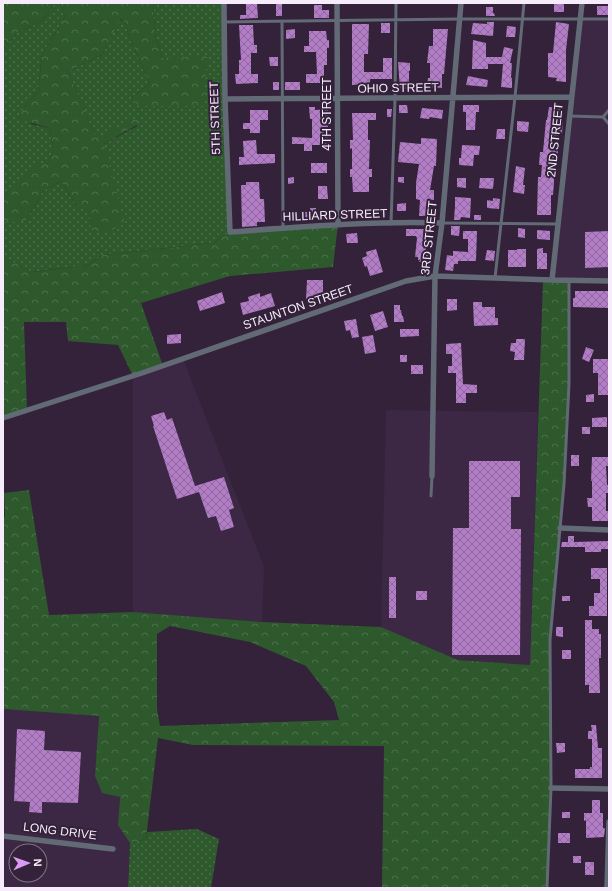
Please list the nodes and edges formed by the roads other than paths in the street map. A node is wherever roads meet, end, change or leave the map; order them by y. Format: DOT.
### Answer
graph roads {
  1 [pos="224,3"];
  2 [pos="337,3"];
  3 [pos="396,3"];
  4 [pos="461,3"];
  5 [pos="524,3"];
  6 [pos="582,3"];
  7 [pos="460,19"];
  8 [pos="522,19"];
  9 [pos="580,19"];
  10 [pos="609,19"];
  11 [pos="395,20"];
  12 [pos="282,21"];
  13 [pos="338,21"];
  14 [pos="224,22"];
  15 [pos="571,97"];
  16 [pos="452,98"];
  17 [pos="515,98"];
  18 [pos="225,99"];
  19 [pos="282,99"];
  20 [pos="337,99"];
  21 [pos="395,99"];
  22 [pos="609,110"];
  23 [pos="569,116"];
  24 [pos="603,117"];
  25 [pos="609,124"];
  26 [pos="442,223"];
  27 [pos="501,223"];
  28 [pos="338,224"];
  29 [pos="391,224"];
  30 [pos="557,224"];
  31 [pos="283,228"];
  32 [pos="230,232"];
  33 [pos="435,276"];
  34 [pos="495,278"];
  35 [pos="552,280"];
  36 [pos="570,280"];
  37 [pos="609,281"];
  38 [pos="3,418"];
  39 [pos="432,476"];
  40 [pos="431,496"];
  41 [pos="560,528"];
  42 [pos="609,530"];
  43 [pos="551,788"];
  44 [pos="609,789"];
  45 [pos="609,822"];
  46 [pos="3,836"];
  47 [pos="114,849"];
  48 [pos="547,888"];
  49 [pos="607,888"];
  1 -- 14 [label="street, 5TH STREET"];
  2 -- 13 [label="street, 4TH STREET"];
  3 -- 11 [label="lane"];
  4 -- 7 [label="street, 3RD STREET"];
  5 -- 8 [label="lane"];
  6 -- 9 [label="street, 2ND STREET"];
  7 -- 8 [label="lane"];
  7 -- 11 [label="lane"];
  7 -- 16 [label="street, 3RD STREET"];
  8 -- 9 [label="lane"];
  8 -- 17 [label="lane"];
  9 -- 10 [label="lane"];
  9 -- 15 [label="street, 2ND STREET"];
  11 -- 13 [label="lane"];
  11 -- 21 [label="lane"];
  12 -- 13 [label="lane"];
  12 -- 14 [label="lane"];
  12 -- 19 [label="lane"];
  13 -- 20 [label="street, 4TH STREET"];
  14 -- 18 [label="street, 5TH STREET"];
  15 -- 17 [label="street, OHIO STREET"];
  15 -- 23 [label="street, 2ND STREET"];
  16 -- 17 [label="street, OHIO STREET"];
  16 -- 21 [label="street, OHIO STREET"];
  16 -- 26 [label="street, 3RD STREET"];
  17 -- 27 [label="lane"];
  18 -- 19 [label="street, OHIO STREET"];
  18 -- 32 [label="street, 5TH STREET"];
  19 -- 20 [label="street, OHIO STREET"];
  19 -- 31 [label="lane"];
  20 -- 21 [label="street, OHIO STREET"];
  20 -- 28 [label="street, 4TH STREET"];
  21 -- 29 [label="lane"];
  22 -- 24 [label="lane"];
  23 -- 24 [label="lane"];
  23 -- 30 [label="street, 2ND STREET"];
  24 -- 25 [label="lane"];
  26 -- 27 [label="lane"];
  26 -- 29 [label="street, HILLIARD STREET"];
  26 -- 33 [label="street, 3RD STREET"];
  27 -- 30 [label="lane"];
  27 -- 34 [label="lane"];
  28 -- 29 [label="street, HILLIARD STREET"];
  28 -- 31 [label="street, HILLIARD STREET"];
  30 -- 35 [label="street, 2ND STREET"];
  31 -- 32 [label="street, HILLIARD STREET"];
  33 -- 34 [label="street, STAUNTON STREET"];
  33 -- 38 [label="street, STAUNTON STREET"];
  33 -- 39 [label="street, 3RD STREET"];
  34 -- 35 [label="street, STAUNTON STREET"];
  35 -- 36 [label="street, STAUNTON STREET"];
  36 -- 37 [label="street, STAUNTON STREET"];
  36 -- 41 [label="lane"];
  39 -- 40 [label="lane"];
  41 -- 42 [label="street"];
  41 -- 43 [label="lane"];
  43 -- 44 [label="street"];
  43 -- 48 [label="lane"];
  45 -- 49 [label="street"];
  46 -- 47 [label="street, LONG DRIVE"];
}
